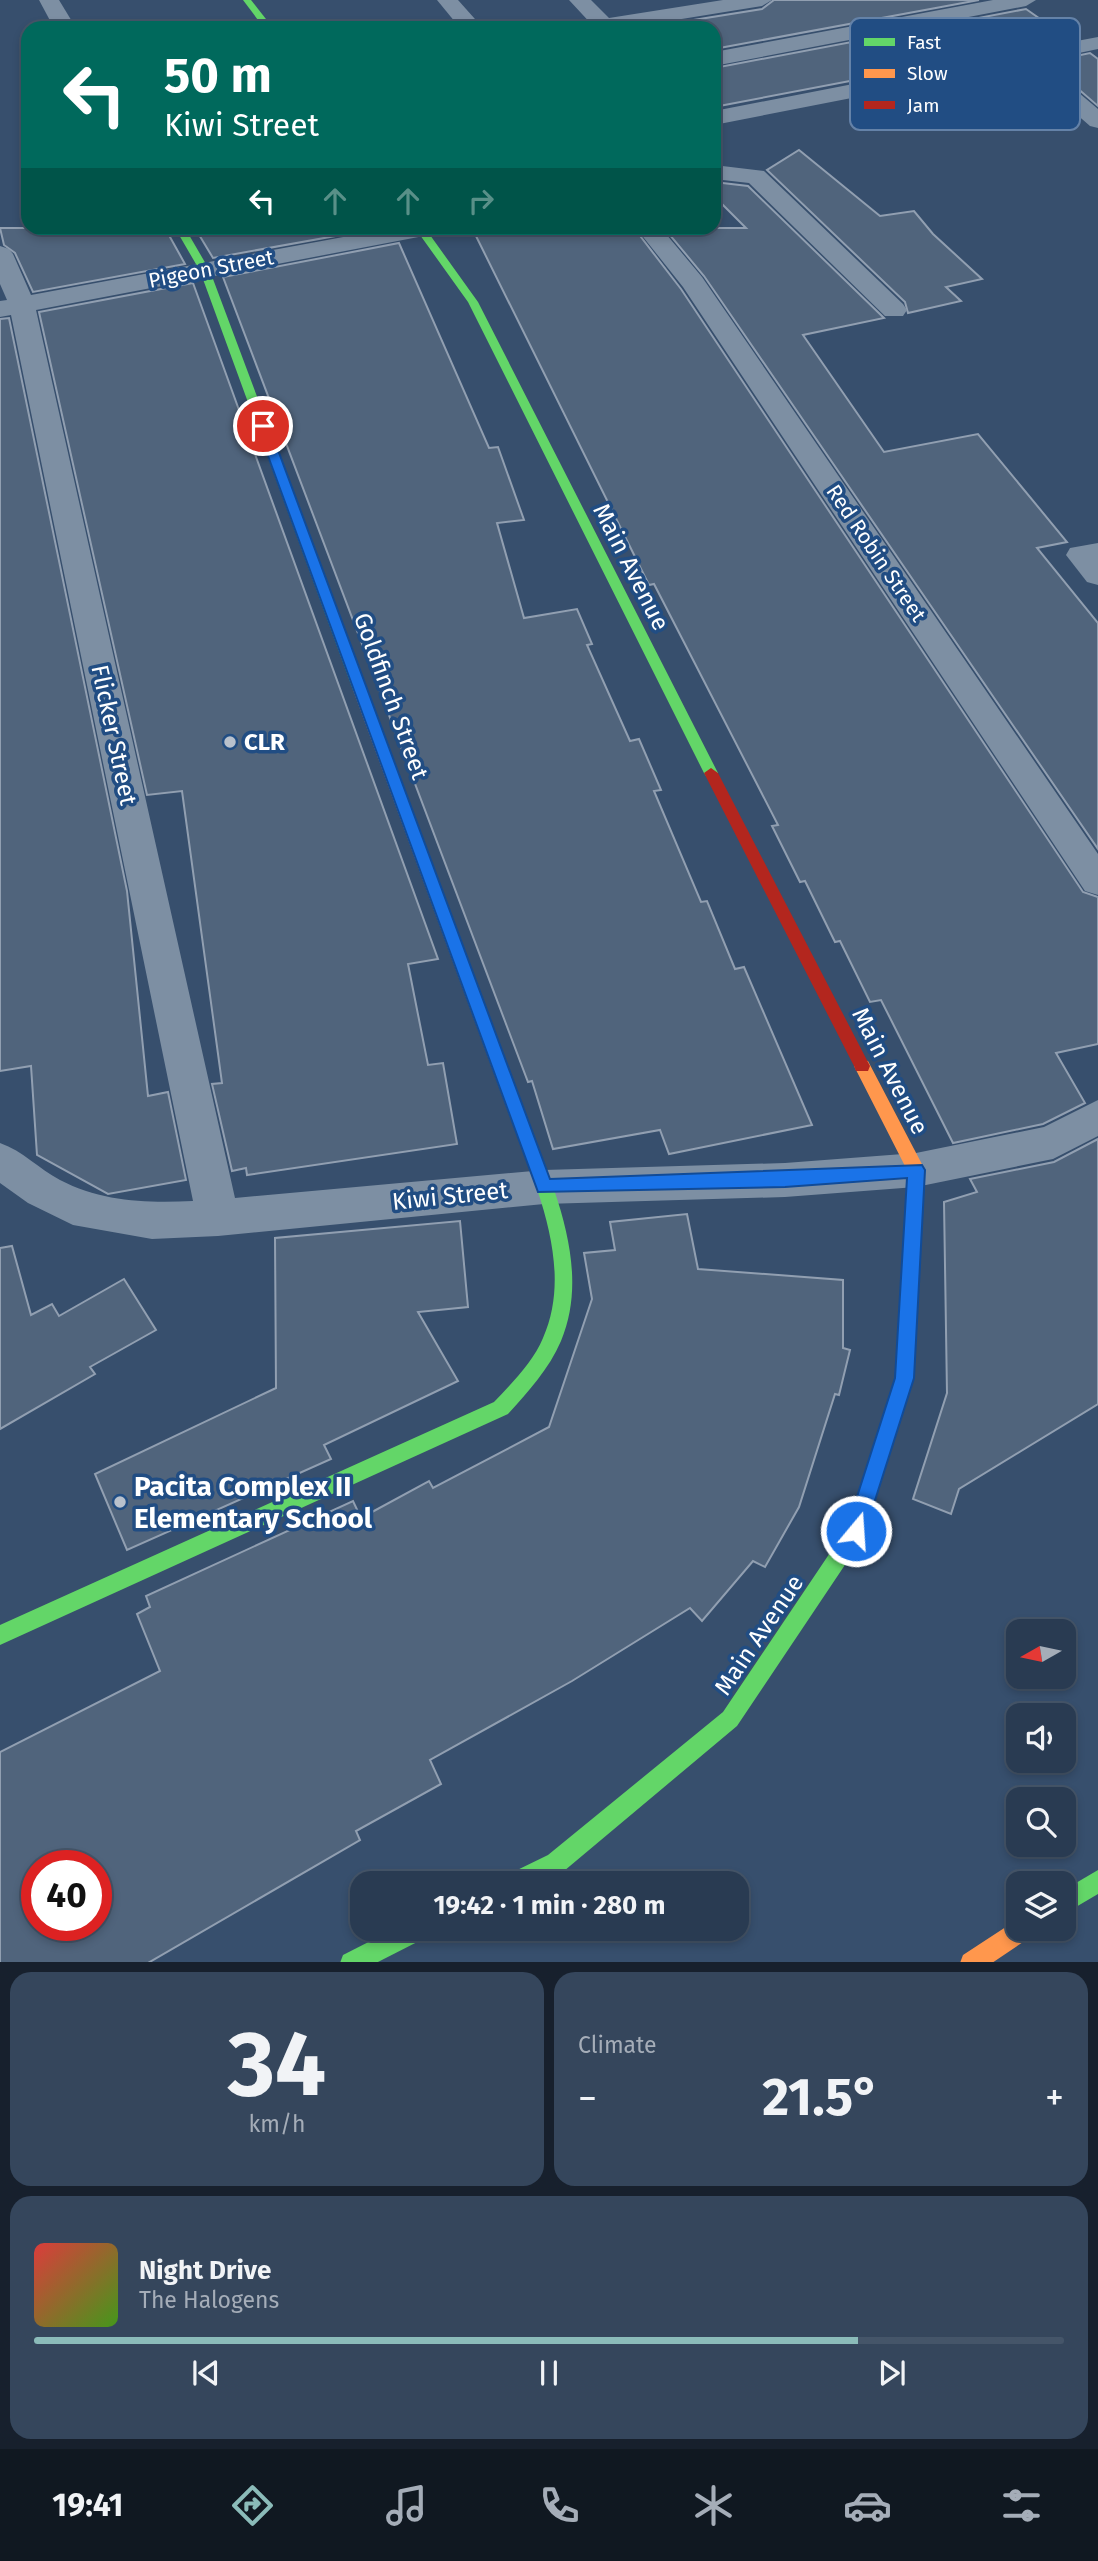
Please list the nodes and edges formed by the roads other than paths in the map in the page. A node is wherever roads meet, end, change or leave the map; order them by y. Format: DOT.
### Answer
graph roads {
  1 [pos="49,0"];
  2 [pos="247,0"];
  3 [pos="447,0"];
  4 [pos="579,0"];
  5 [pos="762,0"];
  6 [pos="943,0"];
  7 [pos="1026,0"];
  8 [pos="961,14"];
  9 [pos="939,18"];
  10 [pos="967,18"];
  11 [pos="61,21"];
  12 [pos="264,21"];
  13 [pos="466,21"];
  14 [pos="600,21"];
  15 [pos="641,21"];
  16 [pos="850,34"];
  17 [pos="1098,43"];
  18 [pos="1080,47"];
  19 [pos="721,58"];
  20 [pos="850,91"];
  21 [pos="1080,105"];
  22 [pos="721,117"];
  23 [pos="1098,121"];
  24 [pos="721,173"];
  25 [pos="184,235"];
  26 [pos="388,235"];
  27 [pos="428,235"];
  28 [pos="654,235"];
  29 [pos="0,254"];
  30 [pos="205,271"];
  31 [pos="11,307"];
  32 [pos="894,310"];
  33 [pos="1098,552"];
  34 [pos="1098,575"];
  35 [pos="1098,882"];
  36 [pos="1098,1116"];
  37 [pos="0,1160"];
  38 [pos="916,1170"];
  39 [pos="544,1187"];
  40 [pos="218,1218"];
  41 [pos="0,1634"];
  42 [pos="540,1871"];
  43 [pos="1098,1881"];
  44 [pos="1076,1895"];
  45 [pos="1006,1940"];
  46 [pos="394,1941"];
  47 [pos="351,1962"];
  48 [pos="971,1962"];
  1 -- 11 [label="street"];
  2 -- 12 [label="main road"];
  3 -- 13 [label="street"];
  4 -- 14 [label="street"];
  5 -- 15 [label="street"];
  6 -- 8 [label="street"];
  7 -- 8 [label="street"];
  8 -- 9 [label="street"];
  8 -- 10 [label="street"];
  16 -- 19 [label="street"];
  17 -- 18 [label="street"];
  20 -- 22 [label="street"];
  21 -- 23 [label="street"];
  24 -- 32 [label="street"];
  25 -- 30 [label="main road, Goldfinch Street"];
  26 -- 30 [label="street, Pigeon Street"];
  27 -- 38 [label="main road, Main Avenue"];
  28 -- 35 [label="street, Red Robin Street"];
  29 -- 31 [label="street, Flicker Street"];
  30 -- 31 [label="street, Pigeon Street"];
  30 -- 39 [label="main road, Goldfinch Street"];
  31 -- 40 [label="street, Flicker Street"];
  33 -- 34 [label="street"];
  36 -- 38 [label="street"];
  37 -- 40 [label="street, Kiwi Street"];
  38 -- 39 [label="street, Kiwi Street"];
  38 -- 42 [label="main road, Main Avenue"];
  39 -- 40 [label="street, Kiwi Street"];
  39 -- 41 [label="main road, Goldfinch Street"];
  43 -- 44 [label="main road"];
  45 -- 48 [label="main road"];
  46 -- 47 [label="main road"];
}
